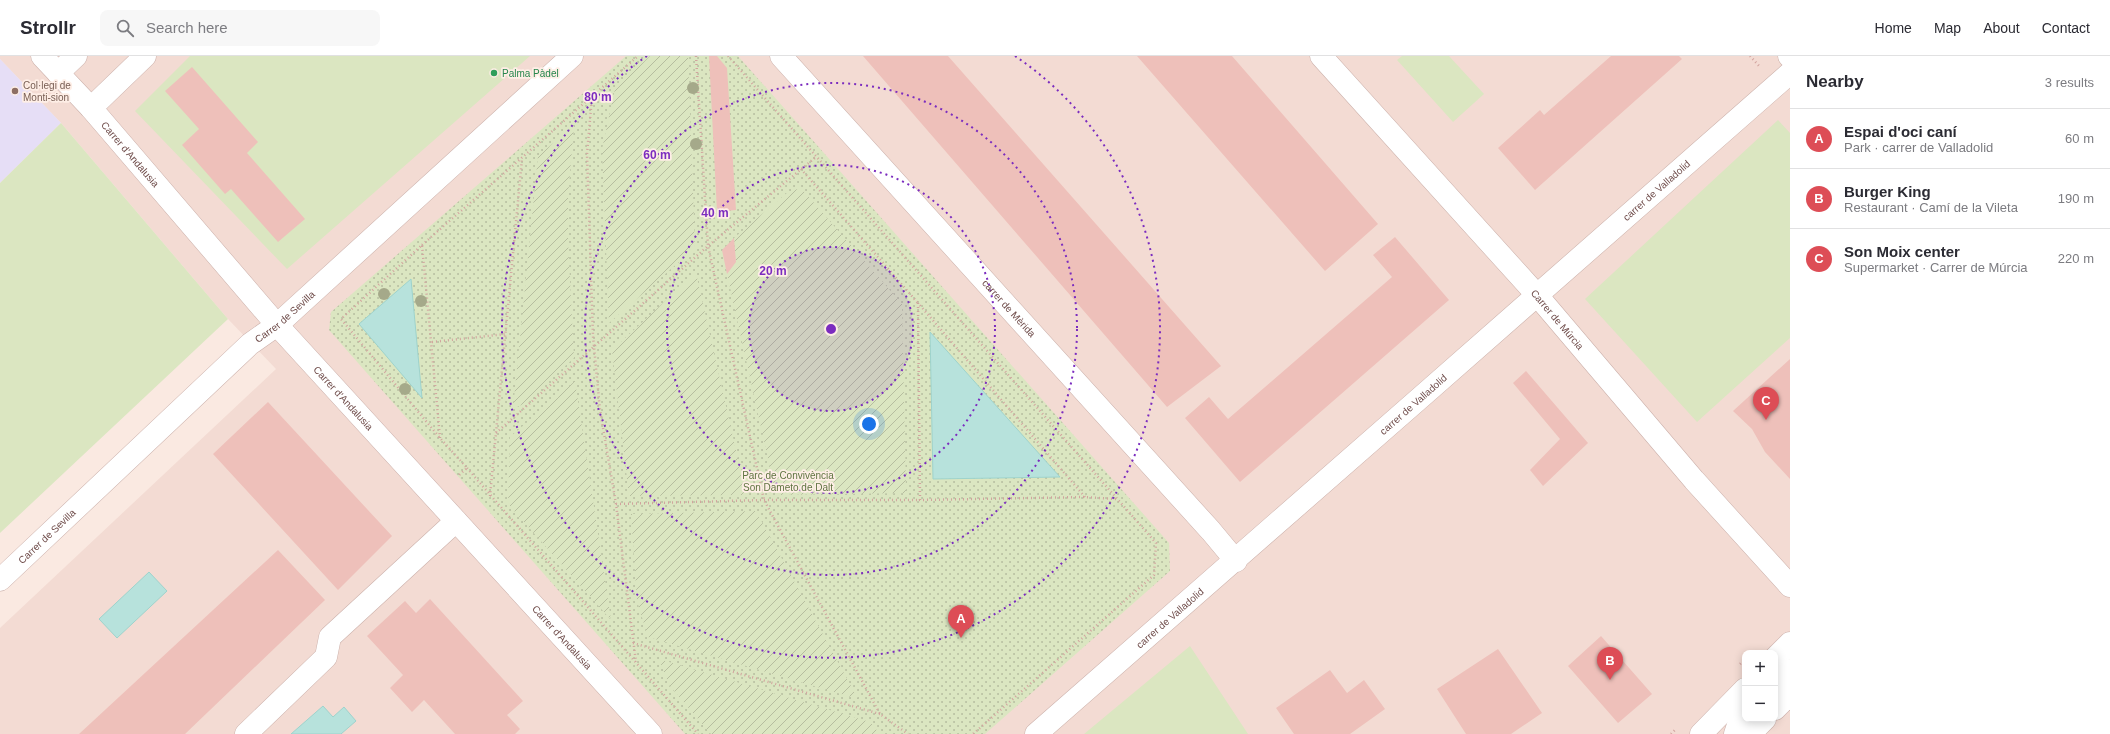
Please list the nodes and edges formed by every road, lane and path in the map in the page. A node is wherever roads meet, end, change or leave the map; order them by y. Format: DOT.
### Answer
graph roads {
  1 [pos="42,56"];
  2 [pos="76,56"];
  3 [pos="145,56"];
  4 [pos="572,56"];
  5 [pos="638,56"];
  6 [pos="696,56"];
  7 [pos="728,56"];
  8 [pos="781,56"];
  9 [pos="1321,56"];
  10 [pos="58,73"];
  11 [pos="1790,73"];
  12 [pos="592,97"];
  13 [pos="91,108"];
  14 [pos="816,157"];
  15 [pos="522,159"];
  16 [pos="801,169"];
  17 [pos="422,245"];
  18 [pos="708,246"];
  19 [pos="1536,294"];
  20 [pos="918,304"];
  21 [pos="277,325"];
  22 [pos="506,334"];
  23 [pos="432,342"];
  24 [pos="594,346"];
  25 [pos="496,433"];
  26 [pos="440,438"];
  27 [pos="467,468"];
  28 [pos="458,476"];
  29 [pos="490,496"];
  30 [pos="1085,497"];
  31 [pos="1116,499"];
  32 [pos="764,500"];
  33 [pos="920,500"];
  34 [pos="616,504"];
  35 [pos="456,521"];
  36 [pos="1236,561"];
  37 [pos="0,580"];
  38 [pos="1790,586"];
  39 [pos="633,642"];
  40 [pos="1790,643"];
  41 [pos="1778,655"];
  42 [pos="636,662"];
  43 [pos="1790,670"];
  44 [pos="1778,682"];
  45 [pos="1742,692"];
  46 [pos="1790,694"];
  47 [pos="1778,706"];
  48 [pos="880,714"];
  49 [pos="1742,717"];
  50 [pos="1762,722"];
  51 [pos="246,734"];
  52 [pos="650,734"];
  53 [pos="698,734"];
  54 [pos="908,734"];
  55 [pos="973,734"];
  56 [pos="1036,734"];
  57 [pos="1701,734"];
  58 [pos="1734,734"];
  59 [pos="1750,734"];
  1 -- 10 [label="street, Carrer d'Andalusia"];
  2 -- 10 [label="street"];
  3 -- 13 [label="street"];
  4 -- 21 [label="street, Carrer de Sevilla"];
  5 -- 12 [label="path"];
  6 -- 18 [label="path"];
  7 -- 14 [label="path"];
  8 -- 36 [label="street, carrer de Mèrida"];
  9 -- 19 [label="street, Carrer de Múrcia"];
  10 -- 13 [label="street, Carrer d'Andalusia"];
  11 -- 19 [label="street, carrer de Valladolid"];
  12 -- 15 [label="path"];
  12 -- 24 [label="path"];
  13 -- 21 [label="street, Carrer d'Andalusia"];
  14 -- 16 [label="path"];
  14 -- 31 [label="path"];
  15 -- 17 [label="path"];
  15 -- 22 [label="path"];
  16 -- 18 [label="path"];
  16 -- 20 [label="path"];
  17 -- 23 [label="path"];
  17 -- 26 [label="path"];
  18 -- 24 [label="path"];
  18 -- 32 [label="path"];
  19 -- 36 [label="street, carrer de Valladolid"];
  19 -- 38 [label="street, Carrer de Múrcia"];
  20 -- 30 [label="path"];
  20 -- 33 [label="path"];
  21 -- 35 [label="street, Carrer d'Andalusia"];
  21 -- 37 [label="street, Carrer de Sevilla"];
  22 -- 23 [label="path"];
  22 -- 25 [label="path"];
  23 -- 26 [label="path"];
  24 -- 25 [label="path"];
  24 -- 34 [label="path"];
  25 -- 29 [label="path"];
  26 -- 27 [label="path"];
  27 -- 28 [label="path"];
  27 -- 29 [label="path"];
  29 -- 42 [label="path"];
  30 -- 31 [label="path"];
  30 -- 33 [label="path"];
  31 -- 55 [label="path"];
  32 -- 33 [label="path"];
  32 -- 34 [label="path"];
  32 -- 48 [label="path"];
  34 -- 39 [label="path"];
  35 -- 51 [label="street"];
  35 -- 52 [label="street, Carrer d'Andalusia"];
  36 -- 56 [label="street, carrer de Valladolid"];
  39 -- 42 [label="path"];
  39 -- 48 [label="path"];
  40 -- 41 [label="street"];
  42 -- 53 [label="path"];
  43 -- 44 [label="street"];
  45 -- 57 [label="street"];
  46 -- 47 [label="street"];
  48 -- 54 [label="path"];
  49 -- 58 [label="street"];
  50 -- 59 [label="street"];
}
